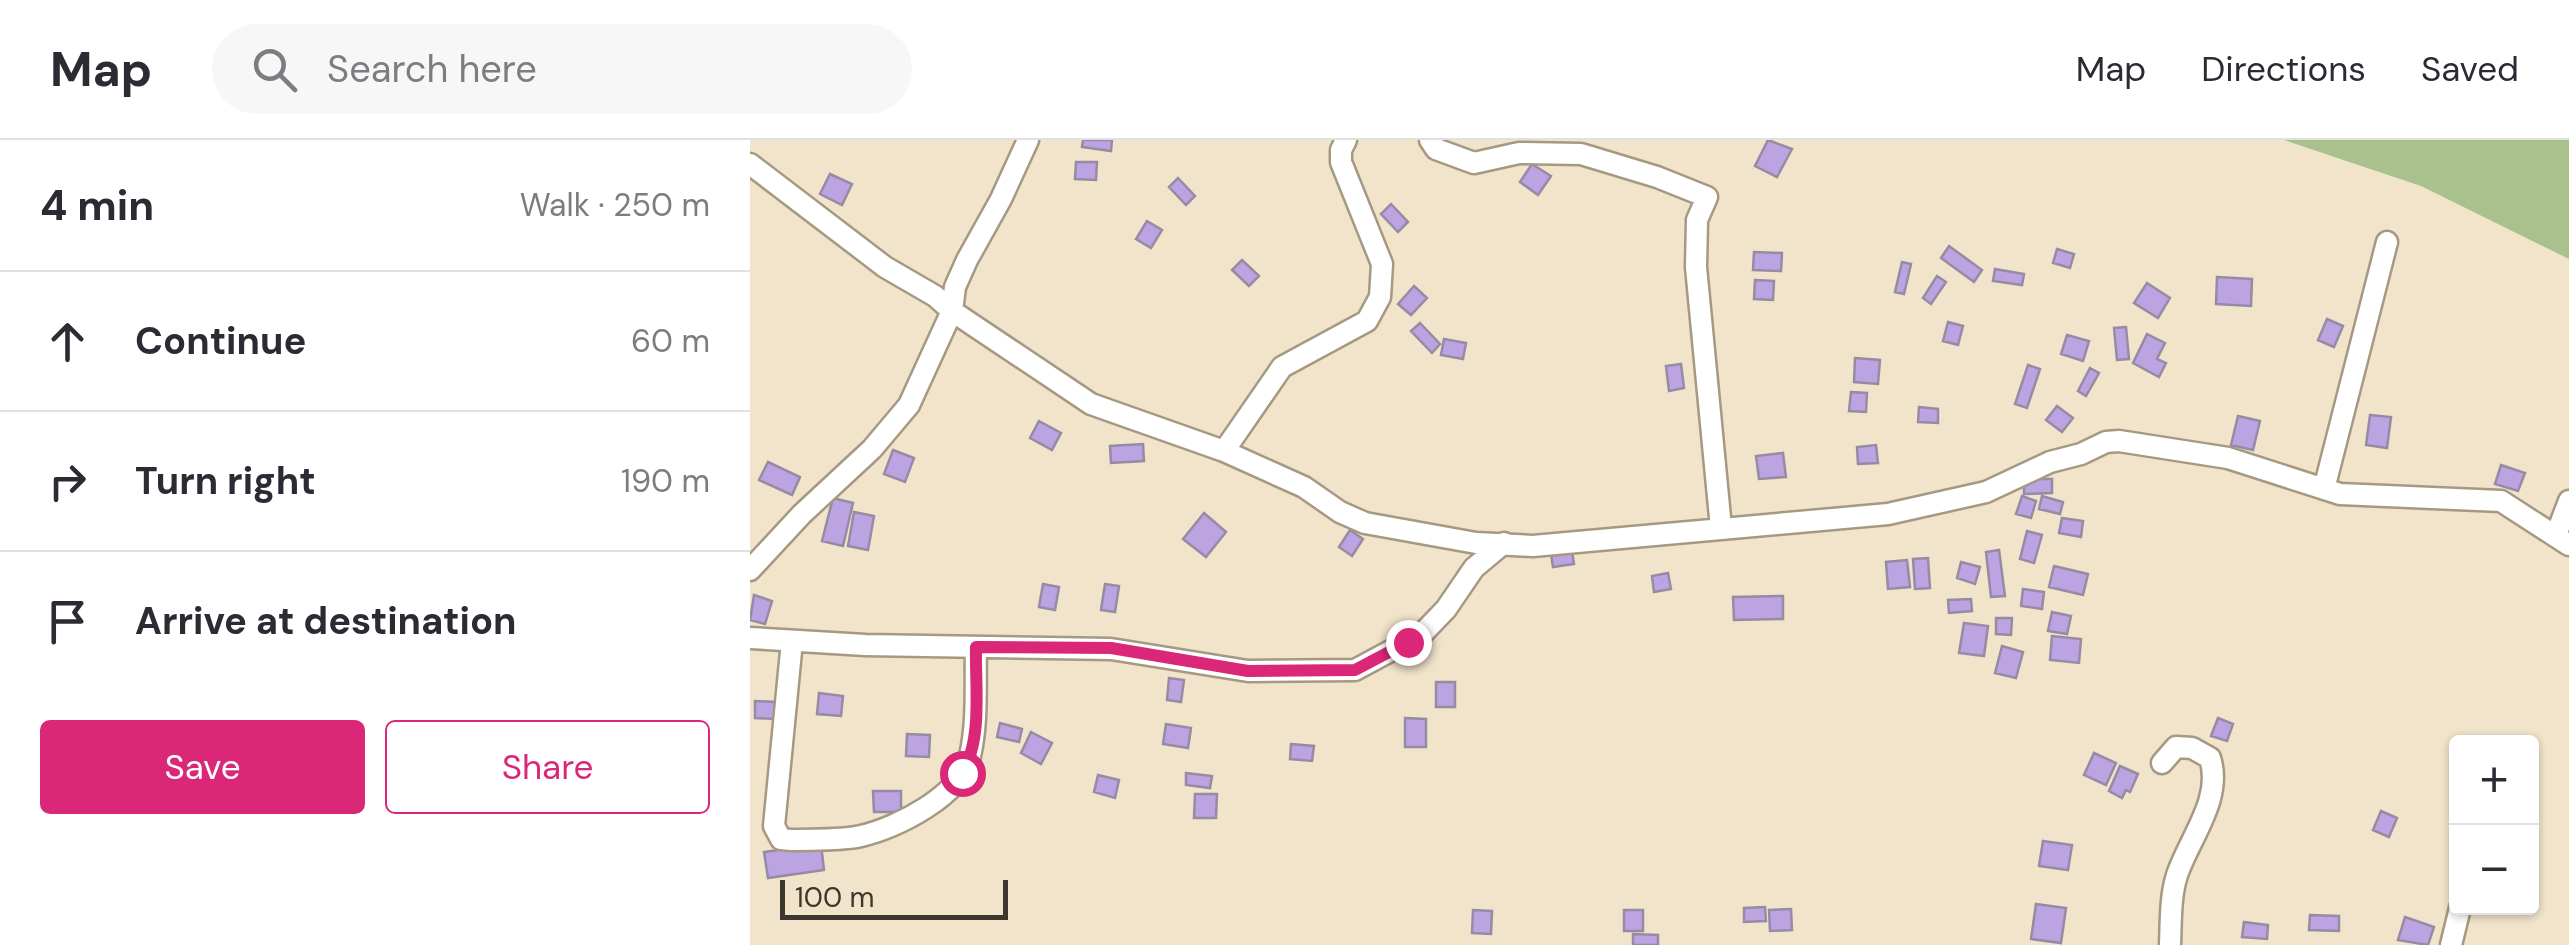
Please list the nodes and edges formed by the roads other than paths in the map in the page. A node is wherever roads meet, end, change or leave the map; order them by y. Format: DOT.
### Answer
graph roads {
  1 [pos="1028,140"];
  2 [pos="1346,140"];
  3 [pos="1430,140"];
  4 [pos="750,164"];
  5 [pos="2387,242"];
  6 [pos="952,311"];
  7 [pos="1224,450"];
  8 [pos="2324,490"];
  9 [pos="2569,500"];
  10 [pos="1722,528"];
  11 [pos="2563,540"];
  12 [pos="1504,543"];
  13 [pos="753,560"];
  14 [pos="750,638"];
  15 [pos="792,642"];
  16 [pos="976,647"];
  17 [pos="2162,762"];
  18 [pos="2458,915"];
  19 [pos="2170,945"];
  20 [pos="2451,945"];
  1 -- 6 [label="street"];
  2 -- 7 [label="street"];
  3 -- 10 [label="street"];
  4 -- 6 [label="street"];
  5 -- 8 [label="street"];
  6 -- 7 [label="street"];
  6 -- 13 [label="street"];
  7 -- 12 [label="street"];
  8 -- 10 [label="street"];
  8 -- 11 [label="street"];
  9 -- 11 [label="street"];
  10 -- 12 [label="street"];
  12 -- 16 [label="street"];
  14 -- 15 [label="street"];
  15 -- 16 [label="street"];
  15 -- 16 [label="street"];
  17 -- 19 [label="street"];
  18 -- 20 [label="street"];
}
